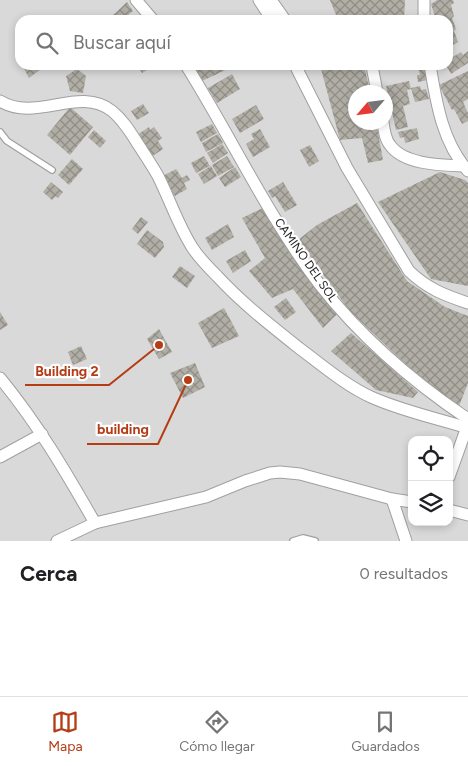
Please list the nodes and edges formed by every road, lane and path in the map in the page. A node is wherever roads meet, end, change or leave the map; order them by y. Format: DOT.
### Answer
graph roads {
  1 [pos="136,0"];
  2 [pos="259,0"];
  3 [pos="270,0"];
  4 [pos="424,0"];
  5 [pos="149,15"];
  6 [pos="269,15"];
  7 [pos="281,15"];
  8 [pos="424,15"];
  9 [pos="189,70"];
  10 [pos="297,70"];
  11 [pos="373,70"];
  12 [pos="431,70"];
  13 [pos="376,85"];
  14 [pos="1,104"];
  15 [pos="385,130"];
  16 [pos="0,132"];
  17 [pos="466,168"];
  18 [pos="52,170"];
  19 [pos="468,303"];
  20 [pos="0,378"];
  21 [pos="468,425"];
  22 [pos="42,434"];
  23 [pos="0,457"];
  24 [pos="453,466"];
  25 [pos="392,499"];
  26 [pos="408,501"];
  27 [pos="453,511"];
  28 [pos="468,515"];
  29 [pos="95,523"];
  30 [pos="57,541"];
  31 [pos="293,541"];
  32 [pos="314,541"];
  33 [pos="406,541"];
  1 -- 5 [label="street"];
  2 -- 6 [label="street"];
  3 -- 7 [label="street"];
  4 -- 8 [label="street"];
  9 -- 21 [label="street, CAMINO DEL SOL"];
  10 -- 19 [label="street"];
  11 -- 13 [label="street"];
  12 -- 17 [label="street"];
  14 -- 21 [label="street"];
  15 -- 17 [label="street"];
  16 -- 18 [label="lane"];
  20 -- 22 [label="street"];
  21 -- 24 [label="street"];
  22 -- 23 [label="street"];
  22 -- 29 [label="street"];
  25 -- 26 [label="street"];
  25 -- 29 [label="street"];
  25 -- 33 [label="street"];
  27 -- 28 [label="street"];
  29 -- 30 [label="street"];
  31 -- 32 [label="lane"];
}
